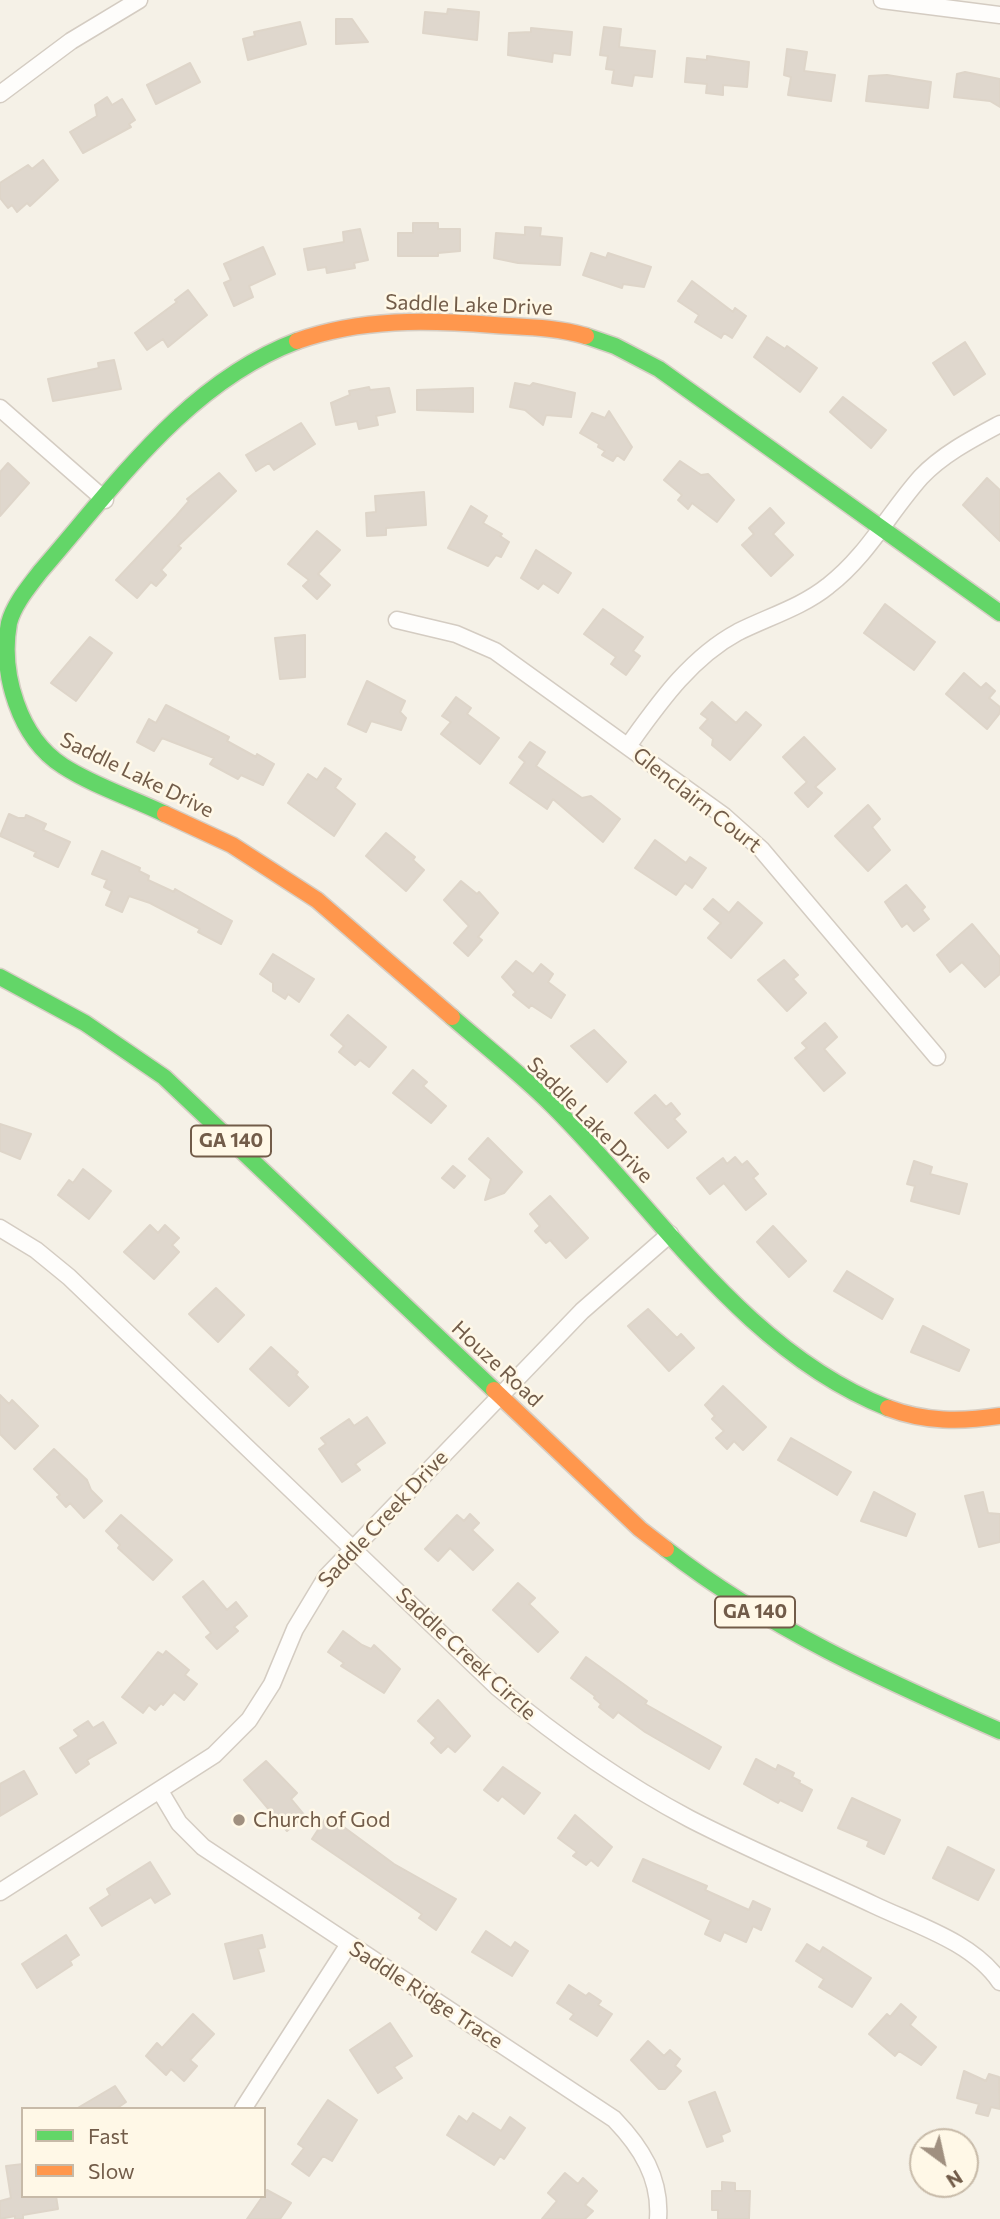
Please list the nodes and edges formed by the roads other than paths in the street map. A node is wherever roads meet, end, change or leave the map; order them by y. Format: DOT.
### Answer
graph roads {
  1 [pos="139,0"];
  2 [pos="883,0"];
  3 [pos="1000,15"];
  4 [pos="0,94"];
  5 [pos="0,408"];
  6 [pos="1000,424"];
  7 [pos="105,500"];
  8 [pos="882,528"];
  9 [pos="1000,613"];
  10 [pos="397,621"];
  11 [pos="628,746"];
  12 [pos="0,977"];
  13 [pos="937,1057"];
  14 [pos="0,1228"];
  15 [pos="670,1234"];
  16 [pos="499,1396"];
  17 [pos="1000,1416"];
  18 [pos="352,1549"];
  19 [pos="1000,1731"];
  20 [pos="160,1791"];
  21 [pos="0,1892"];
  22 [pos="349,1944"];
  23 [pos="1000,1982"];
  24 [pos="244,2107"];
  25 [pos="658,2219"];
  1 -- 4 [label="street"];
  2 -- 3 [label="street"];
  5 -- 7 [label="street"];
  6 -- 8 [label="street"];
  7 -- 8 [label="street, Saddle Lake Drive"];
  7 -- 15 [label="street, Saddle Lake Drive"];
  8 -- 9 [label="street, Saddle Lake Drive"];
  8 -- 11 [label="street"];
  10 -- 11 [label="street, Glenclairn Court"];
  11 -- 13 [label="street, Glenclairn Court"];
  12 -- 16 [label="street, Houze Road / GA 140"];
  14 -- 18 [label="street, Saddle Creek Circle"];
  15 -- 16 [label="street, Saddle Creek Drive"];
  15 -- 17 [label="street, Saddle Lake Drive"];
  16 -- 18 [label="street, Saddle Creek Drive"];
  16 -- 19 [label="street, Houze Road / GA 140"];
  18 -- 20 [label="street, Saddle Creek Drive"];
  18 -- 23 [label="street, Saddle Creek Circle"];
  20 -- 21 [label="street, Saddle Creek Drive"];
  20 -- 22 [label="street, Saddle Ridge Trace"];
  22 -- 24 [label="street"];
  22 -- 25 [label="street, Saddle Ridge Trace"];
}
